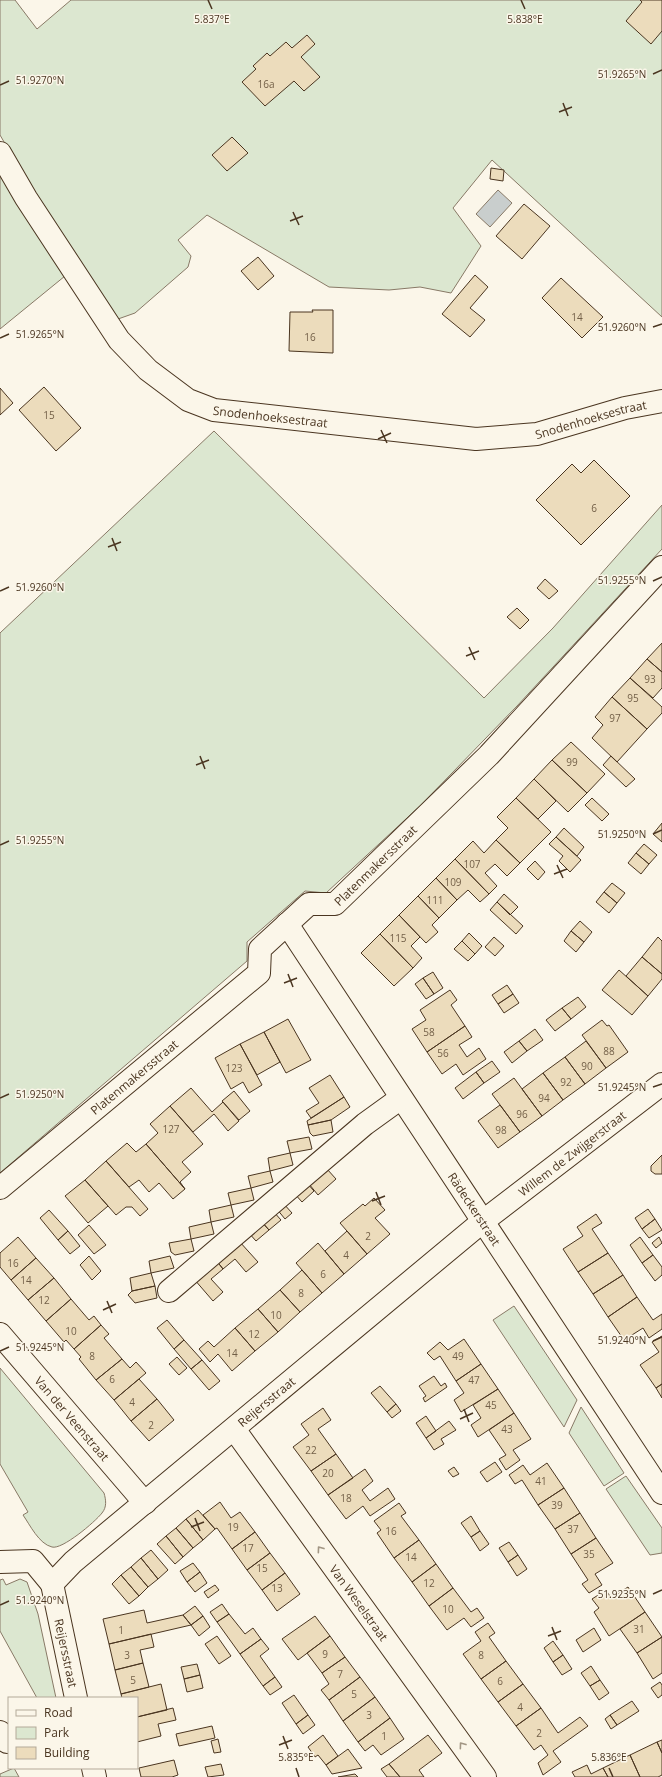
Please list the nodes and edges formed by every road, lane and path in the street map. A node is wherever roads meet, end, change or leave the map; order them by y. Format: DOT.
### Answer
graph roads {
  1 [pos="0,153"];
  2 [pos="662,401"];
  3 [pos="662,567"];
  4 [pos="287,924"];
  5 [pos="662,1084"];
  6 [pos="401,1098"];
  7 [pos="0,1188"];
  8 [pos="482,1222"];
  9 [pos="169,1291"];
  10 [pos="0,1334"];
  11 [pos="234,1429"];
  12 [pos="662,1493"];
  13 [pos="145,1503"];
  14 [pos="0,1562"];
  15 [pos="52,1584"];
  16 [pos="76,1697"];
  17 [pos="0,1732"];
  18 [pos="8,1742"];
  19 [pos="485,1777"];
  1 -- 2 [label="street, Snodenhoeksestraat"];
  3 -- 4 [label="street, Platenmakersstraat"];
  4 -- 6 [label="street, Rädeckerstraat"];
  4 -- 7 [label="street, Platenmakersstraat"];
  5 -- 8 [label="street, Willem de Zwijgerstraat"];
  6 -- 8 [label="street, Rädeckerstraat"];
  6 -- 9 [label="street"];
  8 -- 11 [label="street, Reijersstraat"];
  8 -- 12 [label="street, Rädeckerstraat"];
  10 -- 13 [label="street, Van der Veenstraat"];
  11 -- 13 [label="street, Reijersstraat"];
  19 -- 11 [label="street, Van Weselstraat, one-way"];
  13 -- 15 [label="street, Reijersstraat"];
  14 -- 15 [label="street, Reijersstraat"];
  15 -- 16 [label="street, Reijersstraat"];
  17 -- 18 [label="street"];
}
